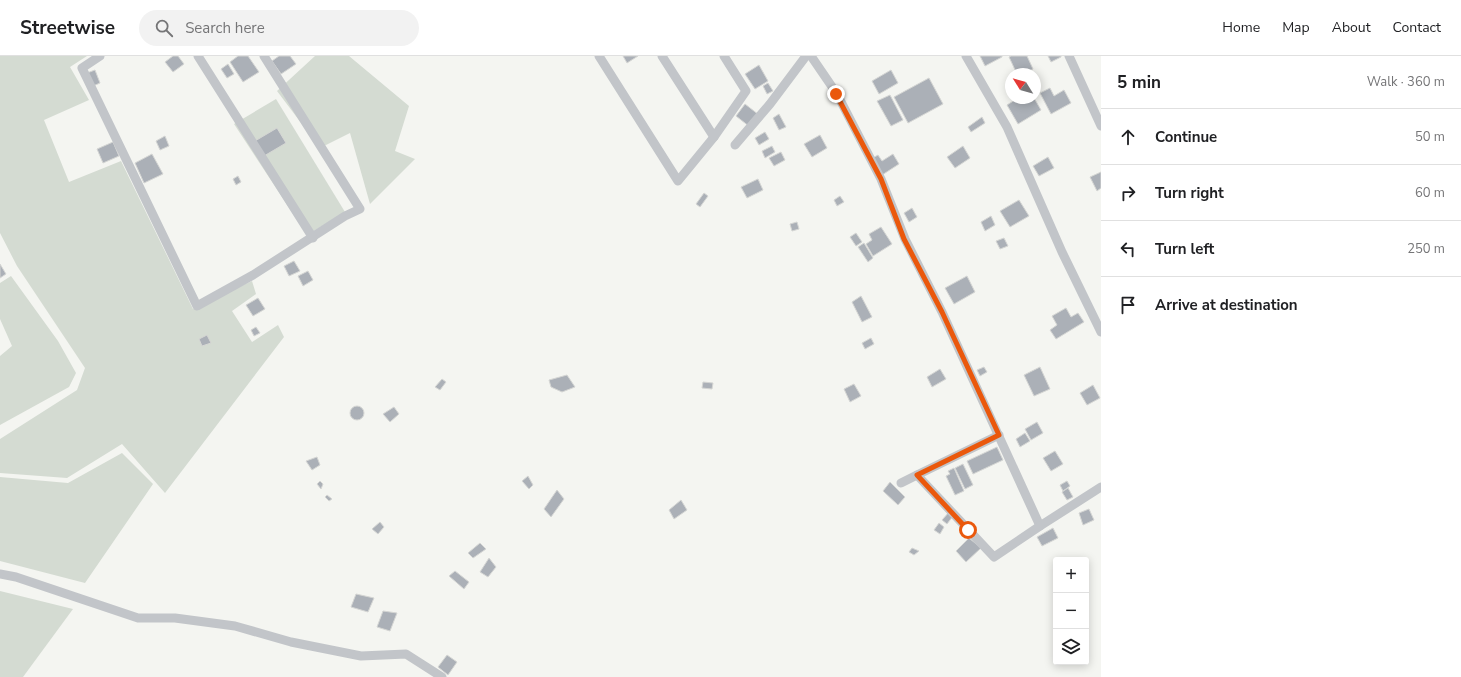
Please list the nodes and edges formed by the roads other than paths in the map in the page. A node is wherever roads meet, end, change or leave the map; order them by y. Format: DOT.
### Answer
graph roads {
  1 [pos="100,56"];
  2 [pos="198,56"];
  3 [pos="264,56"];
  4 [pos="599,56"];
  5 [pos="662,56"];
  6 [pos="724,56"];
  7 [pos="806,56"];
  8 [pos="811,56"];
  9 [pos="966,56"];
  10 [pos="1069,56"];
  11 [pos="1100,121"];
  12 [pos="714,137"];
  13 [pos="735,145"];
  14 [pos="313,238"];
  15 [pos="1101,332"];
  16 [pos="999,435"];
  17 [pos="917,475"];
  18 [pos="901,483"];
  19 [pos="1101,487"];
  20 [pos="1040,526"];
  21 [pos="0,574"];
  22 [pos="442,677"];
  1 -- 14 [label="street"];
  2 -- 14 [label="street"];
  3 -- 14 [label="street"];
  4 -- 12 [label="street"];
  5 -- 12 [label="street"];
  6 -- 12 [label="street"];
  7 -- 13 [label="street"];
  8 -- 16 [label="street"];
  9 -- 15 [label="street"];
  10 -- 11 [label="street"];
  16 -- 17 [label="street"];
  16 -- 20 [label="street"];
  17 -- 18 [label="street"];
  17 -- 20 [label="street"];
  19 -- 20 [label="street"];
  21 -- 22 [label="street"];
}
